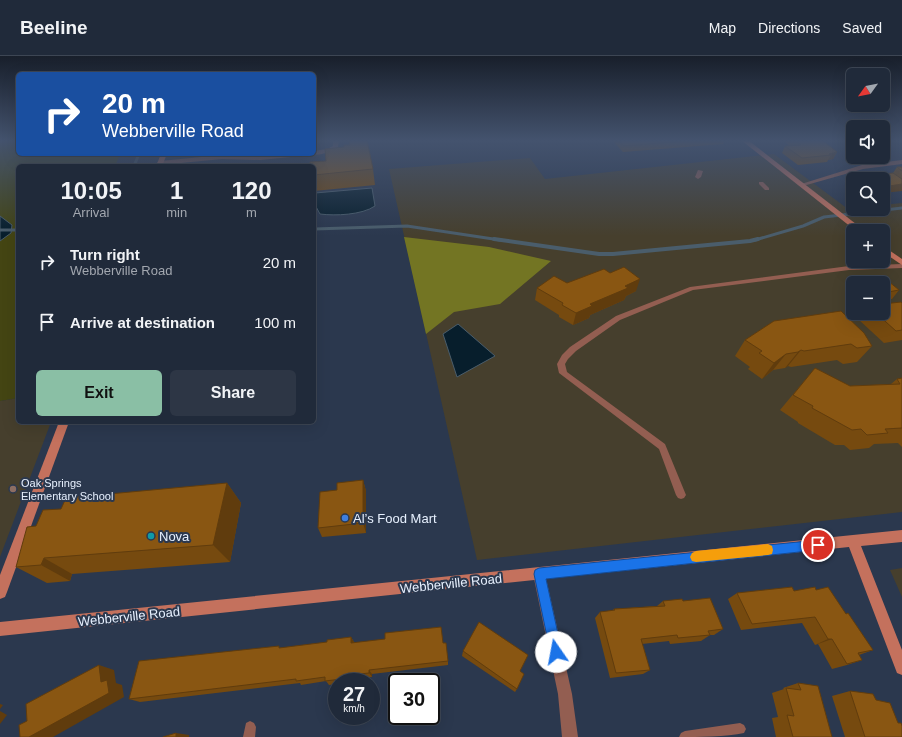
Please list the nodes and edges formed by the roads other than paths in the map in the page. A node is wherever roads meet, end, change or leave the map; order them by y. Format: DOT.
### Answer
graph roads {
  1 [pos="784,172"];
  2 [pos="846,172"];
  3 [pos="761,183"];
  4 [pos="801,185"];
  5 [pos="767,189"];
  6 [pos="852,224"];
  7 [pos="890,254"];
  8 [pos="902,263"];
  9 [pos="902,266"];
  10 [pos="63,424"];
  11 [pos="681,496"];
  12 [pos="902,536"];
  13 [pos="853,542"];
  14 [pos="539,574"];
  15 [pos="0,592"];
  16 [pos="0,629"];
  17 [pos="902,668"];
  18 [pos="740,729"];
  19 [pos="570,737"];
  20 [pos="686,737"];
  1 -- 4 [label="street"];
  2 -- 4 [label="street"];
  3 -- 5 [label="lane"];
  4 -- 6 [label="street"];
  7 -- 8 [label="street"];
  9 -- 11 [label="lane"];
  10 -- 15 [label="street"];
  12 -- 13 [label="street, Webberville Road"];
  13 -- 14 [label="street, Webberville Road"];
  13 -- 17 [label="street"];
  14 -- 16 [label="street, Webberville Road"];
  14 -- 19 [label="street"];
  18 -- 20 [label="lane"];
}
